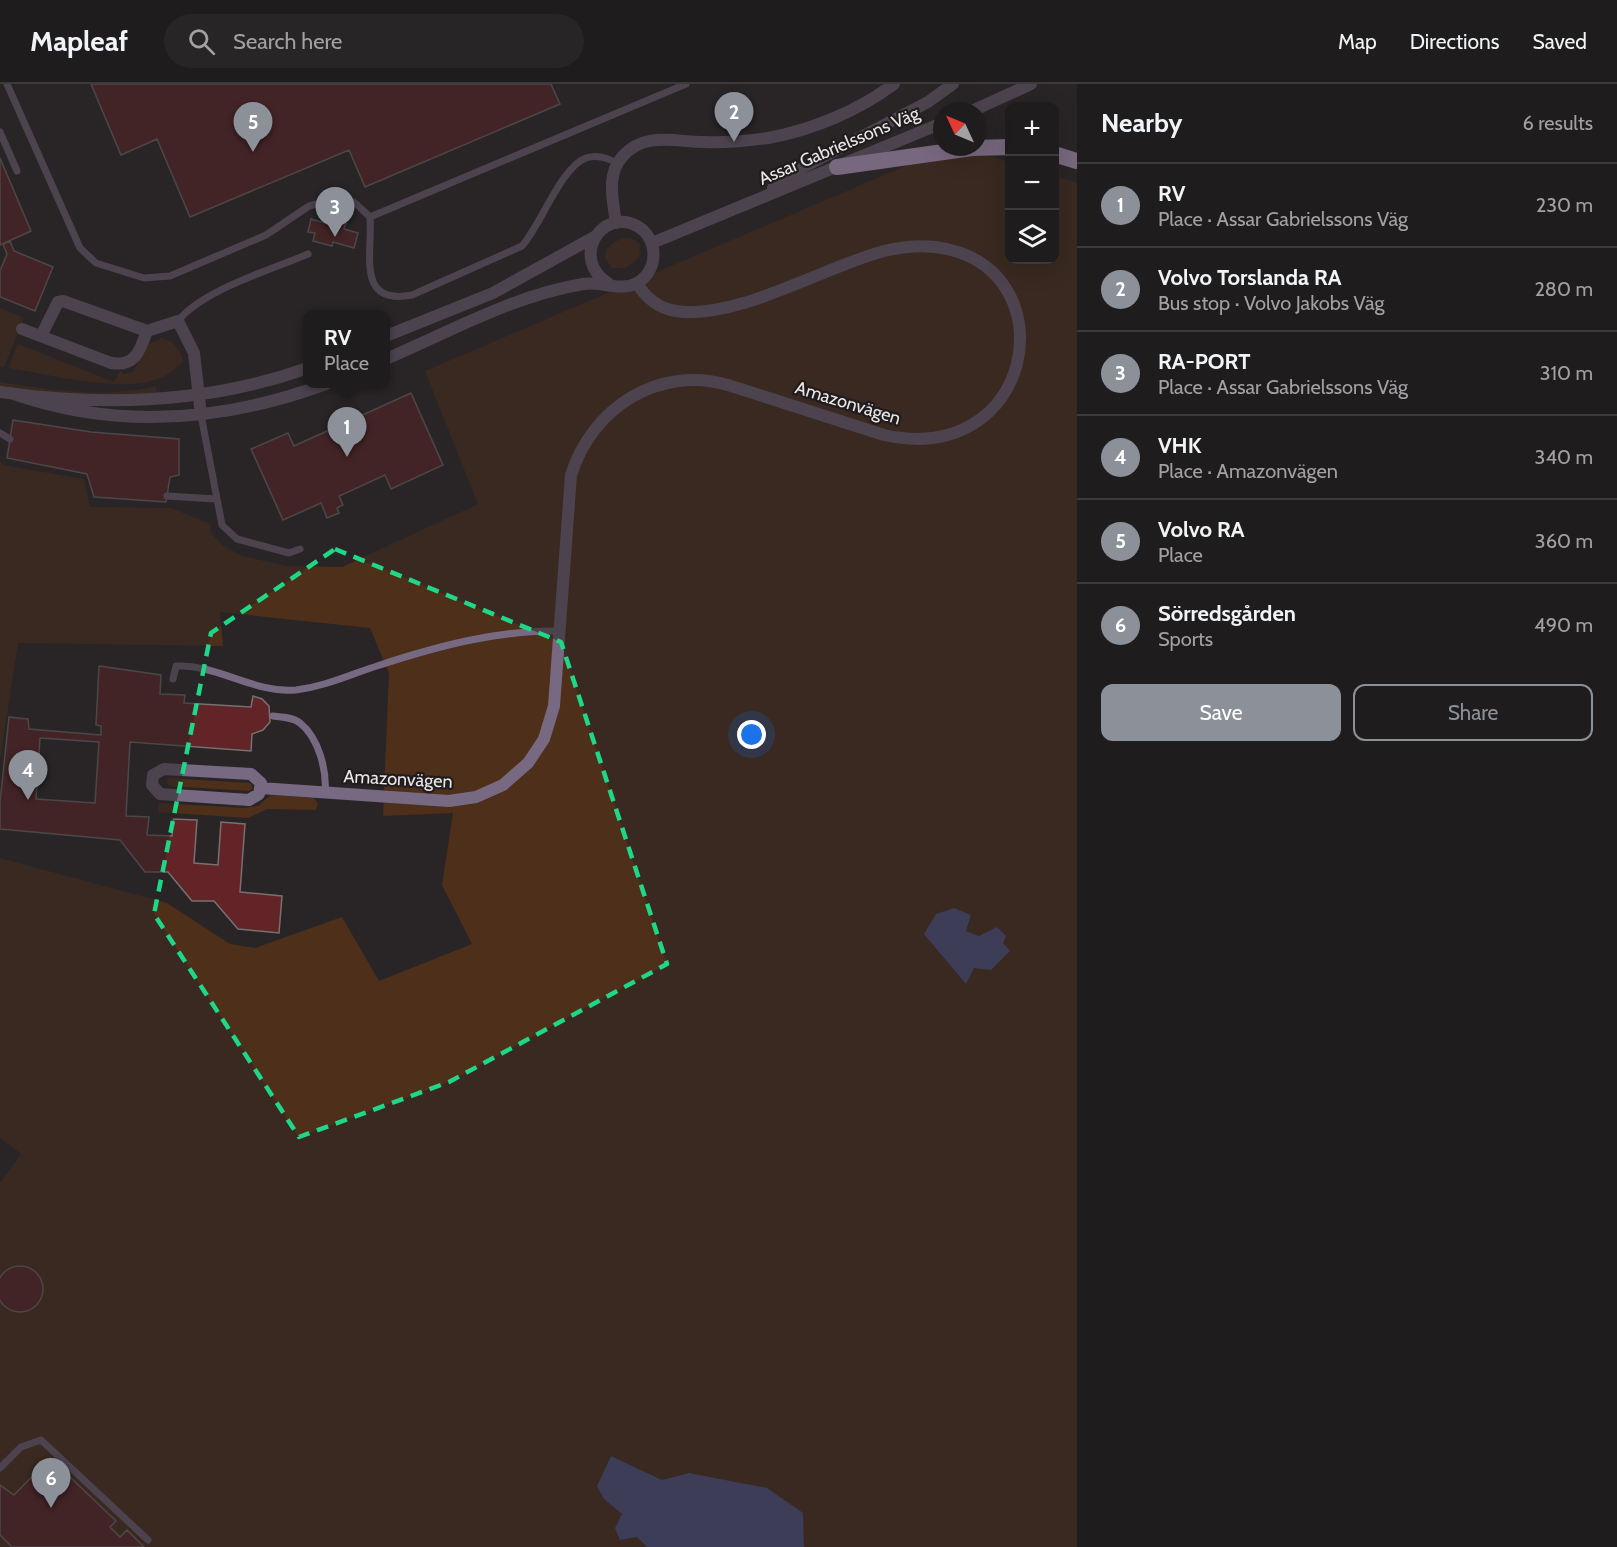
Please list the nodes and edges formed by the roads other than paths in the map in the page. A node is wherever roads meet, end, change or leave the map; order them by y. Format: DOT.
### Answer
graph roads {
  1 [pos="7,84"];
  2 [pos="686,84"];
  3 [pos="894,84"];
  4 [pos="953,84"];
  5 [pos="1031,84"];
  6 [pos="987,104"];
  7 [pos="933,127"];
  8 [pos="0,132"];
  9 [pos="1005,147"];
  10 [pos="1059,156"];
  11 [pos="1077,161"];
  12 [pos="618,163"];
  13 [pos="837,166"];
  14 [pos="17,171"];
  15 [pos="750,203"];
  16 [pos="370,218"];
  17 [pos="616,223"];
  18 [pos="596,236"];
  19 [pos="652,243"];
  20 [pos="308,254"];
  21 [pos="608,283"];
  22 [pos="637,283"];
  23 [pos="178,321"];
  24 [pos="22,328"];
  25 [pos="147,331"];
  26 [pos="390,334"];
  27 [pos="41,336"];
  28 [pos="390,357"];
  29 [pos="303,370"];
  30 [pos="313,388"];
  31 [pos="5,393"];
  32 [pos="200,395"];
  33 [pos="201,415"];
  34 [pos="0,433"];
  35 [pos="10,439"];
  36 [pos="167,496"];
  37 [pos="215,499"];
  38 [pos="300,549"];
  39 [pos="560,631"];
  40 [pos="173,680"];
  41 [pos="273,716"];
  42 [pos="260,788"];
  43 [pos="326,793"];
  44 [pos="0,1468"];
  45 [pos="148,1540"];
  1 -- 16 [label="lane"];
  2 -- 16 [label="lane"];
  3 -- 12 [label="street"];
  4 -- 15 [label="street, Assar Gabrielssons Väg"];
  5 -- 6 [label="street"];
  7 -- 13 [label="street, Assar Gabrielssons Väg"];
  8 -- 14 [label="lane"];
  9 -- 13 [label="highway"];
  10 -- 11 [label="highway"];
  12 -- 16 [label="lane"];
  12 -- 17 [label="street"];
  13 -- 15 [label="street, Assar Gabrielssons Väg"];
  15 -- 19 [label="street, Assar Gabrielssons Väg"];
  17 -- 18 [label="street"];
  17 -- 19 [label="street"];
  18 -- 21 [label="street"];
  18 -- 26 [label="street"];
  19 -- 22 [label="street"];
  20 -- 23 [label="lane"];
  21 -- 22 [label="street"];
  21 -- 28 [label="street"];
  22 -- 39 [label="street, Amazonvägen"];
  23 -- 25 [label="street"];
  23 -- 32 [label="street"];
  24 -- 27 [label="street"];
  25 -- 27 [label="street"];
  25 -- 27 [label="street"];
  29 -- 32 [label="street"];
  30 -- 33 [label="street"];
  31 -- 32 [label="street"];
  31 -- 33 [label="street"];
  32 -- 33 [label="street"];
  33 -- 37 [label="lane"];
  34 -- 35 [label="lane"];
  36 -- 37 [label="lane"];
  37 -- 38 [label="lane"];
  39 -- 40 [label="lane"];
  39 -- 43 [label="street, Amazonvägen"];
  41 -- 43 [label="lane"];
  42 -- 42 [label="street"];
  42 -- 43 [label="street, Amazonvägen"];
  44 -- 45 [label="lane"];
}
